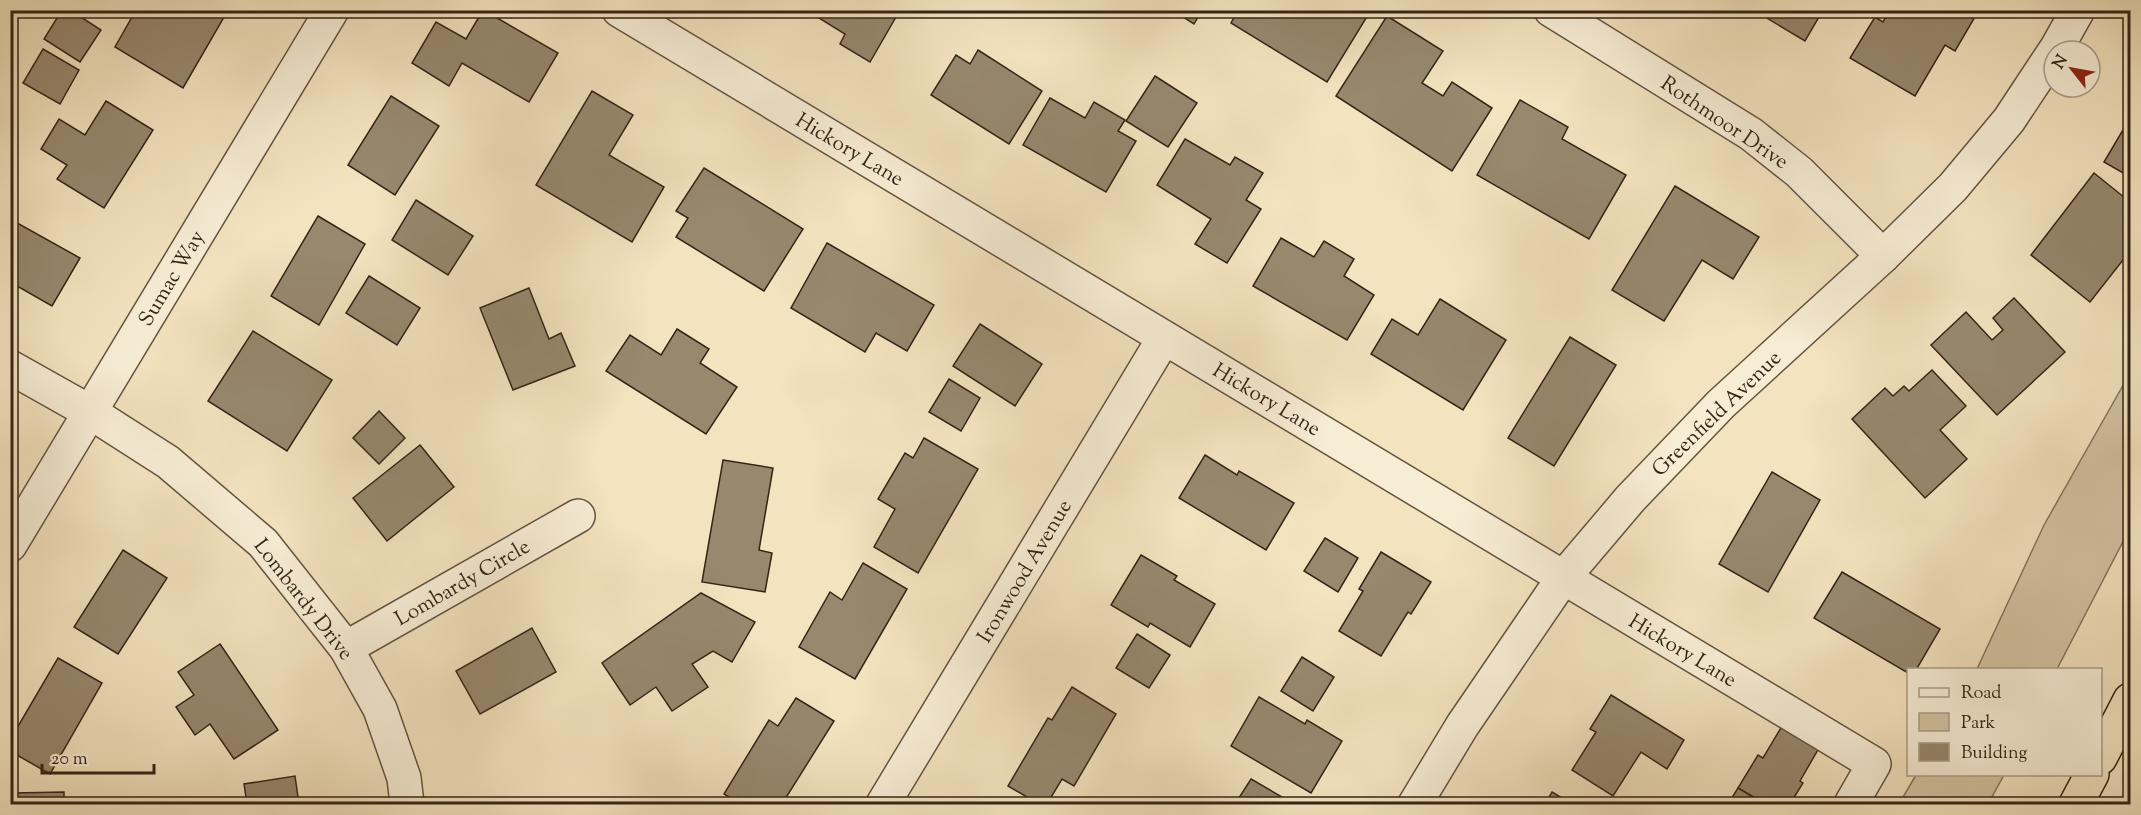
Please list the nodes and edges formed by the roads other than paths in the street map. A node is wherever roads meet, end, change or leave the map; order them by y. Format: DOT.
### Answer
graph roads {
  1 [pos="332,10"];
  2 [pos="620,10"];
  3 [pos="1551,10"];
  4 [pos="2078,10"];
  5 [pos="2061,39"];
  6 [pos="2042,70"];
  7 [pos="1883,255"];
  8 [pos="1164,338"];
  9 [pos="10,367"];
  10 [pos="90,412"];
  11 [pos="578,516"];
  12 [pos="10,545"];
  13 [pos="1563,578"];
  14 [pos="346,648"];
  15 [pos="2130,700"];
  16 [pos="2102,754"];
  17 [pos="2091,776"];
  18 [pos="407,804"];
  19 [pos="884,804"];
  20 [pos="1415,804"];
  21 [pos="1851,804"];
  22 [pos="2076,804"];
  1 -- 10 [label="street, Sumac Way"];
  2 -- 8 [label="street, Hickory Lane"];
  3 -- 7 [label="street, Rothmoor Drive"];
  4 -- 5 [label="street, Greenfield Avenue"];
  6 -- 7 [label="street, Greenfield Avenue"];
  7 -- 13 [label="street, Greenfield Avenue"];
  8 -- 13 [label="street, Hickory Lane"];
  8 -- 19 [label="street, Ironwood Avenue"];
  9 -- 10 [label="street, Lombardy Drive"];
  10 -- 12 [label="street, Sumac Way"];
  10 -- 14 [label="street, Lombardy Drive"];
  11 -- 14 [label="street, Lombardy Circle"];
  13 -- 20 [label="street, Greenfield Avenue"];
  13 -- 21 [label="street, Hickory Lane"];
  14 -- 18 [label="street, Lombardy Drive"];
  15 -- 16 [label="highway"];
  17 -- 22 [label="highway"];
}
